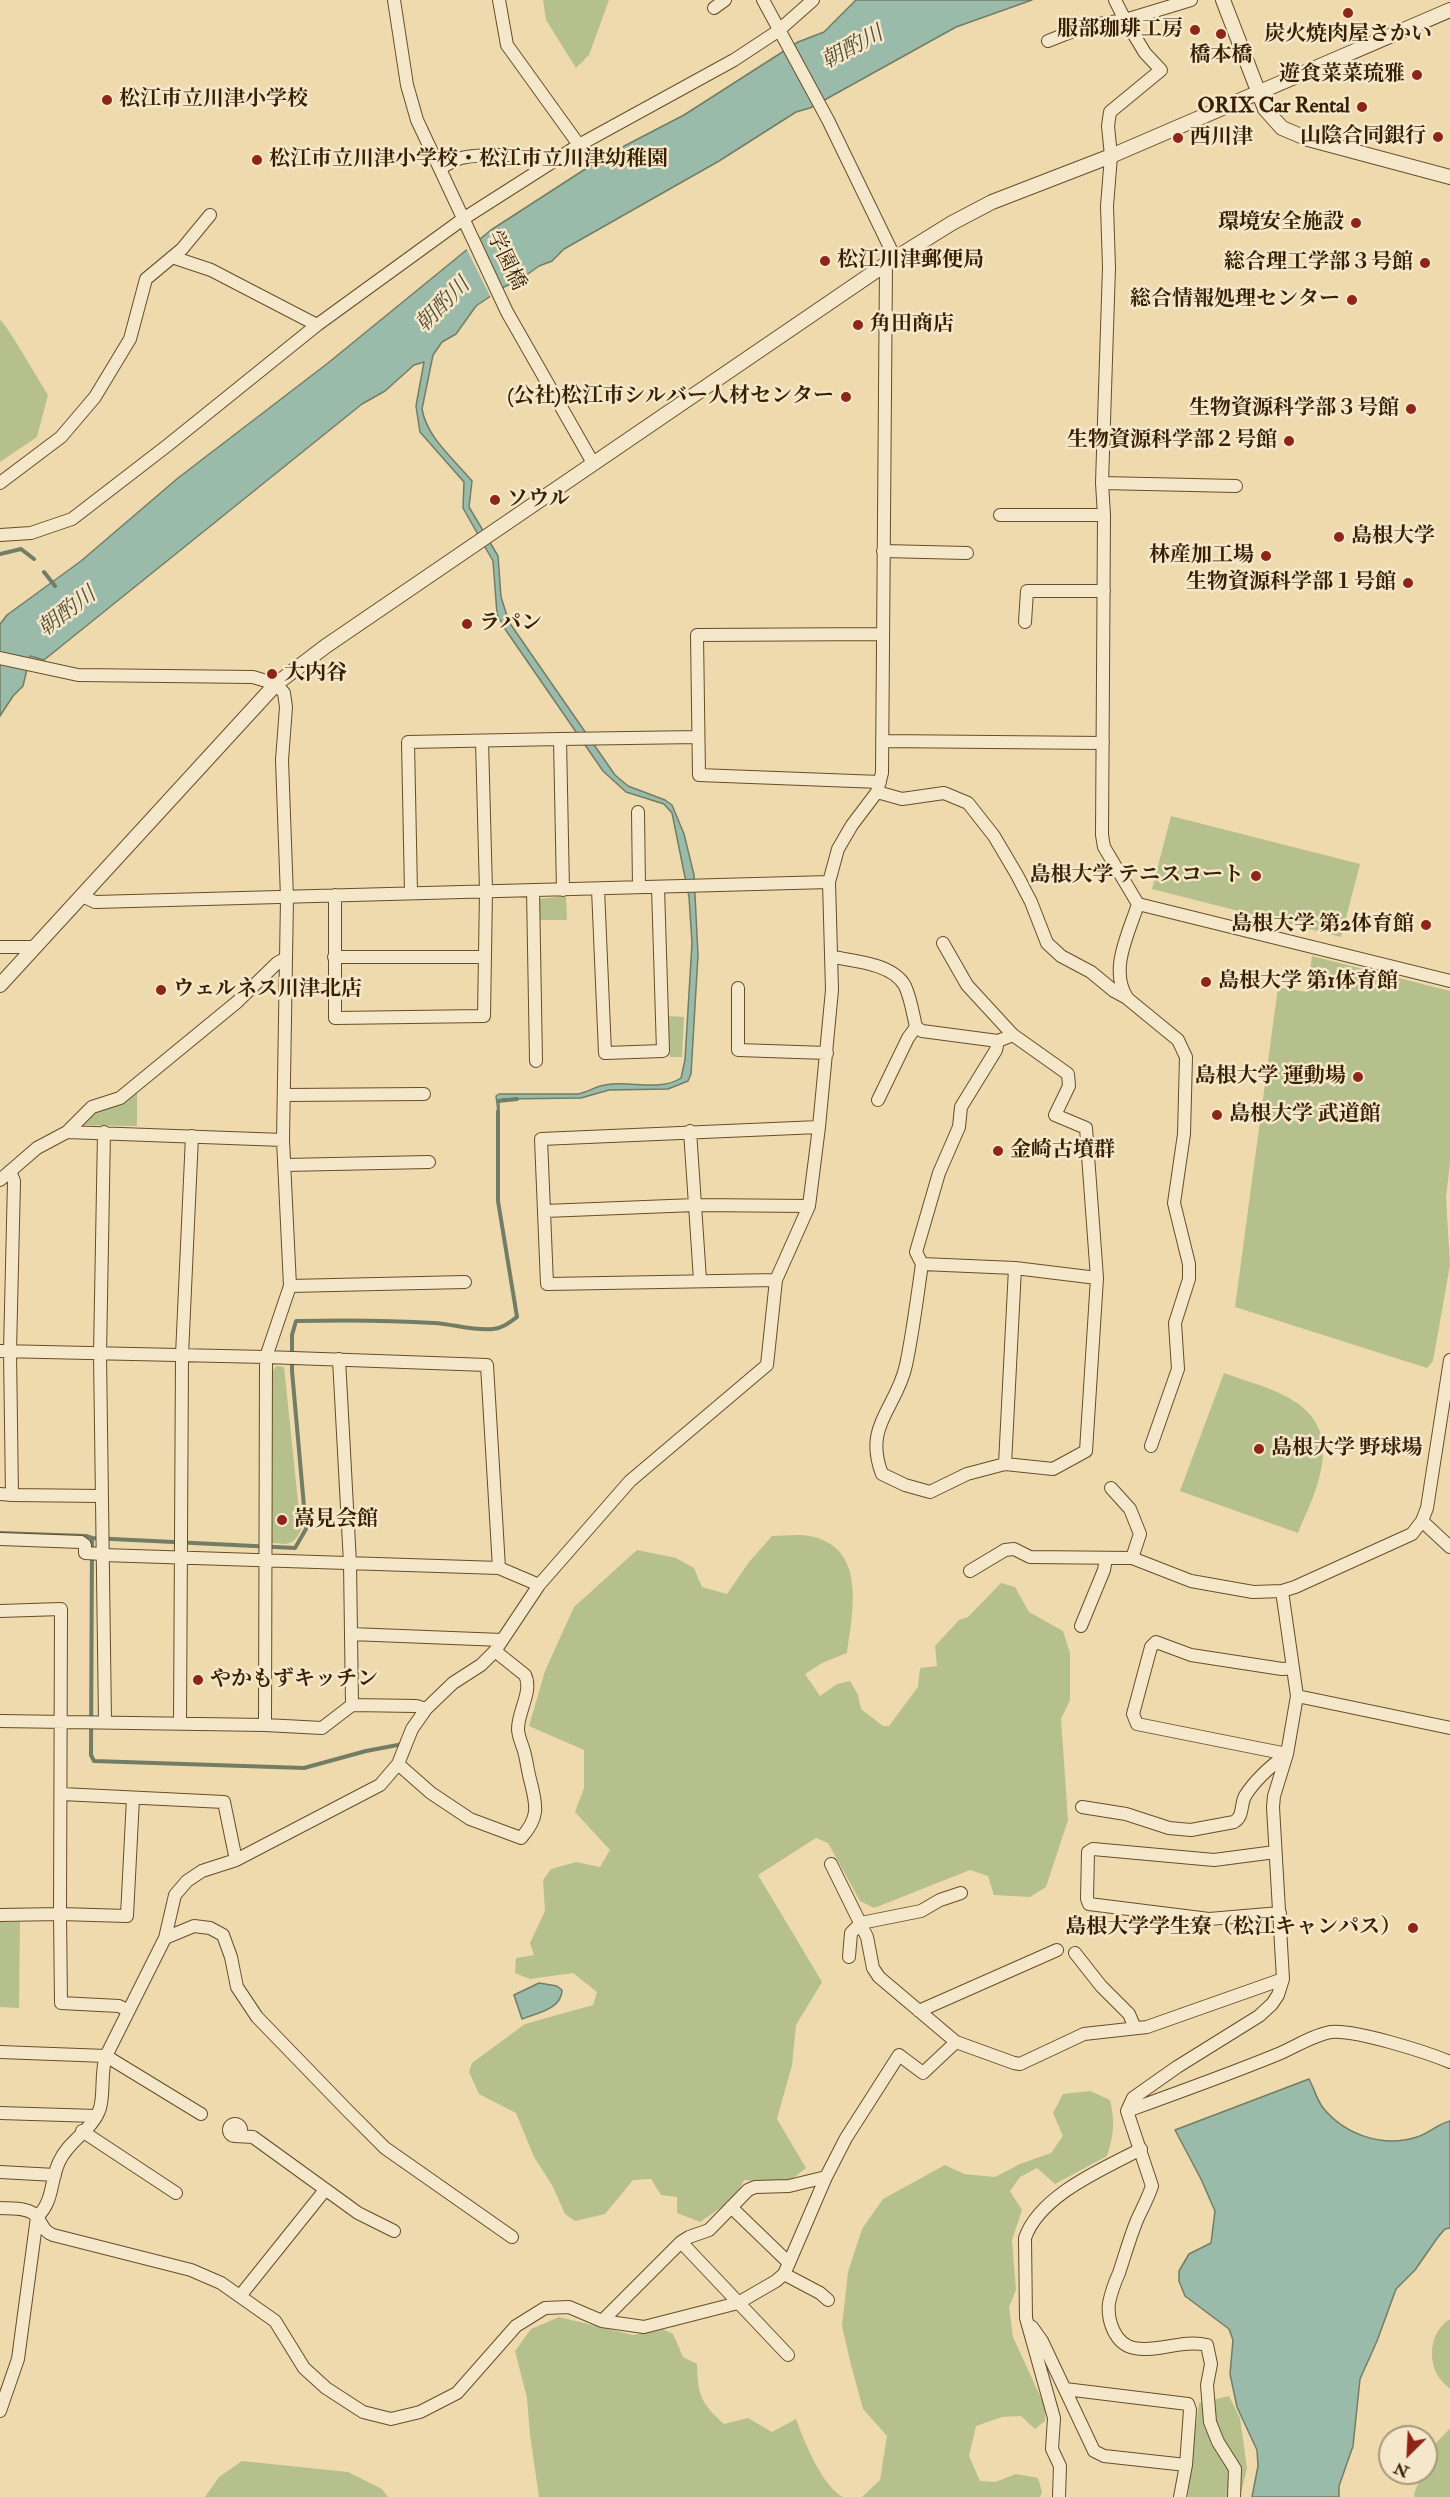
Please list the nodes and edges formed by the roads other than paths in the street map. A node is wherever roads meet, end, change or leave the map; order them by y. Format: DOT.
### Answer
graph roads {
  1 [pos="394,0"];
  2 [pos="499,0"];
  3 [pos="725,0"];
  4 [pos="763,0"];
  5 [pos="813,0"];
  6 [pos="1191,0"];
  7 [pos="1223,0"];
  8 [pos="1116,2"];
  9 [pos="714,8"];
  10 [pos="1450,10"];
  11 [pos="1125,21"];
  12 [pos="780,34"];
  13 [pos="1048,41"];
  14 [pos="1258,92"];
  15 [pos="579,145"];
  16 [pos="1111,156"];
  17 [pos="554,161"];
  18 [pos="440,168"];
  19 [pos="1450,177"];
  20 [pos="210,215"];
  21 [pos="465,223"];
  22 [pos="172,257"];
  23 [pos="890,261"];
  24 [pos="317,325"];
  25 [pos="593,463"];
  26 [pos="0,483"];
  27 [pos="1102,483"];
  28 [pos="1236,486"];
  29 [pos="1000,514"];
  30 [pos="1104,515"];
  31 [pos="0,535"];
  32 [pos="883,551"];
  33 [pos="967,554"];
  34 [pos="1104,591"];
  35 [pos="1024,622"];
  36 [pos="881,634"];
  37 [pos="0,658"];
  38 [pos="276,684"];
  39 [pos="698,737"];
  40 [pos="560,739"];
  41 [pos="482,741"];
  42 [pos="882,741"];
  43 [pos="1103,743"];
  44 [pos="879,787"];
  45 [pos="638,812"];
  46 [pos="830,882"];
  47 [pos="639,887"];
  48 [pos="658,887"];
  49 [pos="598,889"];
  50 [pos="533,890"];
  51 [pos="563,890"];
  52 [pos="486,891"];
  53 [pos="411,892"];
  54 [pos="335,895"];
  55 [pos="82,896"];
  56 [pos="287,898"];
  57 [pos="1138,904"];
  58 [pos="943,944"];
  59 [pos="0,947"];
  60 [pos="35,947"];
  61 [pos="334,957"];
  62 [pos="485,957"];
  63 [pos="833,957"];
  64 [pos="286,958"];
  65 [pos="1450,981"];
  66 [pos="0,985"];
  67 [pos="738,988"];
  68 [pos="1128,999"];
  69 [pos="916,1027"];
  70 [pos="1013,1035"];
  71 [pos="998,1041"];
  72 [pos="827,1053"];
  73 [pos="536,1061"];
  74 [pos="424,1094"];
  75 [pos="285,1095"];
  76 [pos="878,1100"];
  77 [pos="819,1127"];
  78 [pos="690,1131"];
  79 [pos="67,1132"];
  80 [pos="104,1132"];
  81 [pos="192,1136"];
  82 [pos="283,1140"];
  83 [pos="429,1161"];
  84 [pos="285,1165"];
  85 [pos="10,1171"];
  86 [pos="0,1180"];
  87 [pos="695,1205"];
  88 [pos="808,1206"];
  89 [pos="544,1211"];
  90 [pos="922,1264"];
  91 [pos="1015,1268"];
  92 [pos="1097,1278"];
  93 [pos="700,1280"];
  94 [pos="776,1280"];
  95 [pos="465,1282"];
  96 [pos="290,1286"];
  97 [pos="5,1351"];
  98 [pos="100,1354"];
  99 [pos="182,1355"];
  100 [pos="266,1357"];
  101 [pos="339,1359"];
  102 [pos="1450,1360"];
  103 [pos="1150,1446"];
  104 [pos="1005,1464"];
  105 [pos="1111,1488"];
  106 [pos="6,1494"];
  107 [pos="101,1496"];
  108 [pos="1422,1521"];
  109 [pos="0,1539"];
  110 [pos="1450,1547"];
  111 [pos="181,1548"];
  112 [pos="265,1551"];
  113 [pos="99,1553"];
  114 [pos="1132,1558"];
  115 [pos="1106,1559"];
  116 [pos="350,1563"];
  117 [pos="499,1568"];
  118 [pos="970,1571"];
  119 [pos="539,1585"];
  120 [pos="1282,1591"];
  121 [pos="0,1611"];
  122 [pos="1081,1626"];
  123 [pos="351,1634"];
  124 [pos="498,1646"];
  125 [pos="1293,1668"];
  126 [pos="1297,1696"];
  127 [pos="352,1705"];
  128 [pos="426,1708"];
  129 [pos="0,1720"];
  130 [pos="60,1721"];
  131 [pos="105,1721"];
  132 [pos="180,1723"];
  133 [pos="266,1725"];
  134 [pos="1450,1728"];
  135 [pos="1287,1754"];
  136 [pos="398,1764"];
  137 [pos="62,1794"];
  138 [pos="133,1798"];
  139 [pos="1082,1807"];
  140 [pos="1275,1852"];
  141 [pos="236,1860"];
  142 [pos="831,1864"];
  143 [pos="961,1893"];
  144 [pos="1280,1913"];
  145 [pos="60,1914"];
  146 [pos="0,1915"];
  147 [pos="861,1923"];
  148 [pos="165,1938"];
  149 [pos="1058,1950"];
  150 [pos="1075,1953"];
  151 [pos="849,1957"];
  152 [pos="1283,1979"];
  153 [pos="127,2010"];
  154 [pos="919,2011"];
  155 [pos="1135,2028"];
  156 [pos="956,2042"];
  157 [pos="0,2052"];
  158 [pos="106,2056"];
  159 [pos="1450,2062"];
  160 [pos="1127,2111"];
  161 [pos="0,2113"];
  162 [pos="201,2114"];
  163 [pos="96,2116"];
  164 [pos="82,2131"];
  165 [pos="235,2136"];
  166 [pos="1141,2149"];
  167 [pos="0,2172"];
  168 [pos="56,2175"];
  169 [pos="826,2177"];
  170 [pos="325,2190"];
  171 [pos="176,2193"];
  172 [pos="731,2207"];
  173 [pos="0,2208"];
  174 [pos="37,2217"];
  175 [pos="394,2231"];
  176 [pos="512,2237"];
  177 [pos="681,2242"];
  178 [pos="786,2269"];
  179 [pos="240,2296"];
  180 [pos="828,2300"];
  181 [pos="738,2303"];
  182 [pos="1026,2318"];
  183 [pos="602,2321"];
  184 [pos="788,2355"];
  185 [pos="1065,2389"];
  186 [pos="0,2411"];
  187 [pos="1186,2465"];
  188 [pos="1059,2497"];
  189 [pos="1180,2497"];
  190 [pos="1234,2497"];
  1 -- 18 [label="street, 学園橋"];
  2 -- 15 [label="street"];
  3 -- 9 [label="street"];
  4 -- 12 [label="street"];
  5 -- 12 [label="street"];
  6 -- 11 [label="street"];
  7 -- 14 [label="street"];
  8 -- 11 [label="street"];
  10 -- 14 [label="street"];
  11 -- 13 [label="street"];
  11 -- 16 [label="street"];
  12 -- 15 [label="street"];
  12 -- 23 [label="street"];
  14 -- 16 [label="street"];
  14 -- 19 [label="street"];
  15 -- 17 [label="street"];
  16 -- 23 [label="street"];
  16 -- 27 [label="street"];
  17 -- 18 [label="street"];
  17 -- 21 [label="street"];
  18 -- 21 [label="street, 学園橋"];
  20 -- 22 [label="street"];
  21 -- 24 [label="street"];
  21 -- 25 [label="street, 学園橋"];
  22 -- 24 [label="street"];
  22 -- 26 [label="street"];
  23 -- 25 [label="street"];
  23 -- 32 [label="street"];
  24 -- 31 [label="street"];
  25 -- 38 [label="street"];
  27 -- 28 [label="street"];
  27 -- 30 [label="street"];
  29 -- 30 [label="street"];
  30 -- 34 [label="street"];
  32 -- 33 [label="street"];
  32 -- 36 [label="street"];
  34 -- 35 [label="street"];
  34 -- 43 [label="street"];
  36 -- 39 [label="street"];
  36 -- 42 [label="street"];
  37 -- 38 [label="street"];
  38 -- 55 [label="street"];
  38 -- 56 [label="street"];
  39 -- 40 [label="street"];
  39 -- 44 [label="street"];
  40 -- 41 [label="street"];
  40 -- 51 [label="street"];
  41 -- 52 [label="street"];
  41 -- 53 [label="street"];
  42 -- 43 [label="street"];
  42 -- 44 [label="street"];
  43 -- 57 [label="street"];
  44 -- 46 [label="street"];
  44 -- 68 [label="street"];
  45 -- 47 [label="street"];
  46 -- 48 [label="street"];
  46 -- 63 [label="street"];
  47 -- 48 [label="street"];
  47 -- 49 [label="street"];
  48 -- 49 [label="street"];
  49 -- 51 [label="street"];
  50 -- 51 [label="street"];
  50 -- 52 [label="street"];
  50 -- 73 [label="street"];
  52 -- 53 [label="street"];
  52 -- 62 [label="street"];
  53 -- 54 [label="street"];
  54 -- 56 [label="street"];
  54 -- 61 [label="street"];
  55 -- 56 [label="street"];
  55 -- 60 [label="street"];
  56 -- 64 [label="street"];
  57 -- 65 [label="street"];
  57 -- 68 [label="street"];
  58 -- 70 [label="street"];
  59 -- 60 [label="street"];
  60 -- 66 [label="street"];
  61 -- 62 [label="street"];
  61 -- 62 [label="street"];
  63 -- 69 [label="street"];
  63 -- 72 [label="street"];
  64 -- 75 [label="street"];
  64 -- 79 [label="street"];
  67 -- 72 [label="street"];
  68 -- 103 [label="street"];
  69 -- 71 [label="street"];
  69 -- 76 [label="street"];
  70 -- 71 [label="street"];
  70 -- 92 [label="street"];
  71 -- 90 [label="street"];
  72 -- 77 [label="street"];
  74 -- 75 [label="street"];
  75 -- 82 [label="street"];
  77 -- 78 [label="street"];
  77 -- 88 [label="street"];
  78 -- 87 [label="street"];
  78 -- 89 [label="street"];
  79 -- 80 [label="street"];
  79 -- 85 [label="street"];
  80 -- 81 [label="street"];
  80 -- 98 [label="street"];
  81 -- 82 [label="street"];
  81 -- 99 [label="street"];
  82 -- 84 [label="street"];
  83 -- 84 [label="street"];
  84 -- 96 [label="street"];
  85 -- 86 [label="street"];
  85 -- 97 [label="street"];
  87 -- 88 [label="street"];
  87 -- 89 [label="street"];
  87 -- 93 [label="street"];
  88 -- 94 [label="street"];
  89 -- 93 [label="street"];
  90 -- 91 [label="street"];
  90 -- 104 [label="street"];
  91 -- 92 [label="street"];
  91 -- 104 [label="street"];
  92 -- 104 [label="street"];
  93 -- 94 [label="street"];
  94 -- 119 [label="street"];
  95 -- 96 [label="street"];
  96 -- 100 [label="street"];
  97 -- 98 [label="street"];
  97 -- 106 [label="street"];
  98 -- 99 [label="street"];
  98 -- 107 [label="street"];
  99 -- 100 [label="street"];
  99 -- 111 [label="street"];
  100 -- 101 [label="street"];
  100 -- 112 [label="street"];
  101 -- 116 [label="street"];
  101 -- 117 [label="street"];
  102 -- 108 [label="street"];
  105 -- 114 [label="street"];
  106 -- 107 [label="street"];
  107 -- 113 [label="street"];
  108 -- 110 [label="street"];
  108 -- 120 [label="street"];
  109 -- 113 [label="street"];
  111 -- 112 [label="street"];
  111 -- 113 [label="street"];
  111 -- 132 [label="street"];
  112 -- 116 [label="street"];
  112 -- 133 [label="street"];
  113 -- 131 [label="street"];
  114 -- 115 [label="street"];
  114 -- 120 [label="street"];
  115 -- 118 [label="street"];
  115 -- 122 [label="street"];
  116 -- 117 [label="street"];
  116 -- 123 [label="street"];
  117 -- 119 [label="street"];
  119 -- 124 [label="street"];
  120 -- 125 [label="street"];
  121 -- 130 [label="street"];
  123 -- 124 [label="street"];
  123 -- 127 [label="street"];
  124 -- 128 [label="street"];
  124 -- 136 [label="street"];
  125 -- 126 [label="street"];
  125 -- 135 [label="street"];
  126 -- 134 [label="street"];
  126 -- 135 [label="street"];
  127 -- 128 [label="street"];
  127 -- 133 [label="street"];
  128 -- 136 [label="street"];
  129 -- 130 [label="street"];
  130 -- 131 [label="street"];
  130 -- 137 [label="street"];
  131 -- 132 [label="street"];
  132 -- 133 [label="street"];
  135 -- 139 [label="street"];
  135 -- 140 [label="street"];
  136 -- 141 [label="street"];
  137 -- 138 [label="street"];
  137 -- 145 [label="street"];
  138 -- 141 [label="street"];
  138 -- 145 [label="street"];
  140 -- 144 [label="street"];
  140 -- 144 [label="street"];
  141 -- 148 [label="street"];
  142 -- 147 [label="street"];
  143 -- 147 [label="street"];
  144 -- 152 [label="street"];
  145 -- 146 [label="street"];
  145 -- 153 [label="street"];
  147 -- 151 [label="street"];
  147 -- 154 [label="street"];
  148 -- 153 [label="street"];
  148 -- 176 [label="street"];
  149 -- 154 [label="street"];
  150 -- 155 [label="street"];
  152 -- 155 [label="street"];
  152 -- 160 [label="street"];
  153 -- 158 [label="street"];
  154 -- 156 [label="street"];
  155 -- 156 [label="street"];
  156 -- 169 [label="street"];
  157 -- 158 [label="street"];
  158 -- 162 [label="street"];
  158 -- 163 [label="street"];
  159 -- 160 [label="street"];
  160 -- 166 [label="street"];
  161 -- 163 [label="street"];
  163 -- 164 [label="street"];
  164 -- 168 [label="street"];
  164 -- 171 [label="street"];
  165 -- 170 [label="street"];
  166 -- 182 [label="street"];
  166 -- 190 [label="street"];
  167 -- 168 [label="street"];
  168 -- 174 [label="street"];
  169 -- 172 [label="street"];
  169 -- 178 [label="street"];
  170 -- 175 [label="street"];
  170 -- 179 [label="street"];
  172 -- 177 [label="street"];
  172 -- 178 [label="street"];
  173 -- 174 [label="street"];
  174 -- 179 [label="street"];
  174 -- 186 [label="street"];
  177 -- 181 [label="street"];
  177 -- 183 [label="street"];
  178 -- 180 [label="street"];
  178 -- 181 [label="street"];
  179 -- 183 [label="street"];
  181 -- 183 [label="street"];
  181 -- 184 [label="street"];
  182 -- 185 [label="street"];
  182 -- 188 [label="street"];
  185 -- 187 [label="street"];
  185 -- 187 [label="street"];
  187 -- 189 [label="street"];
}
